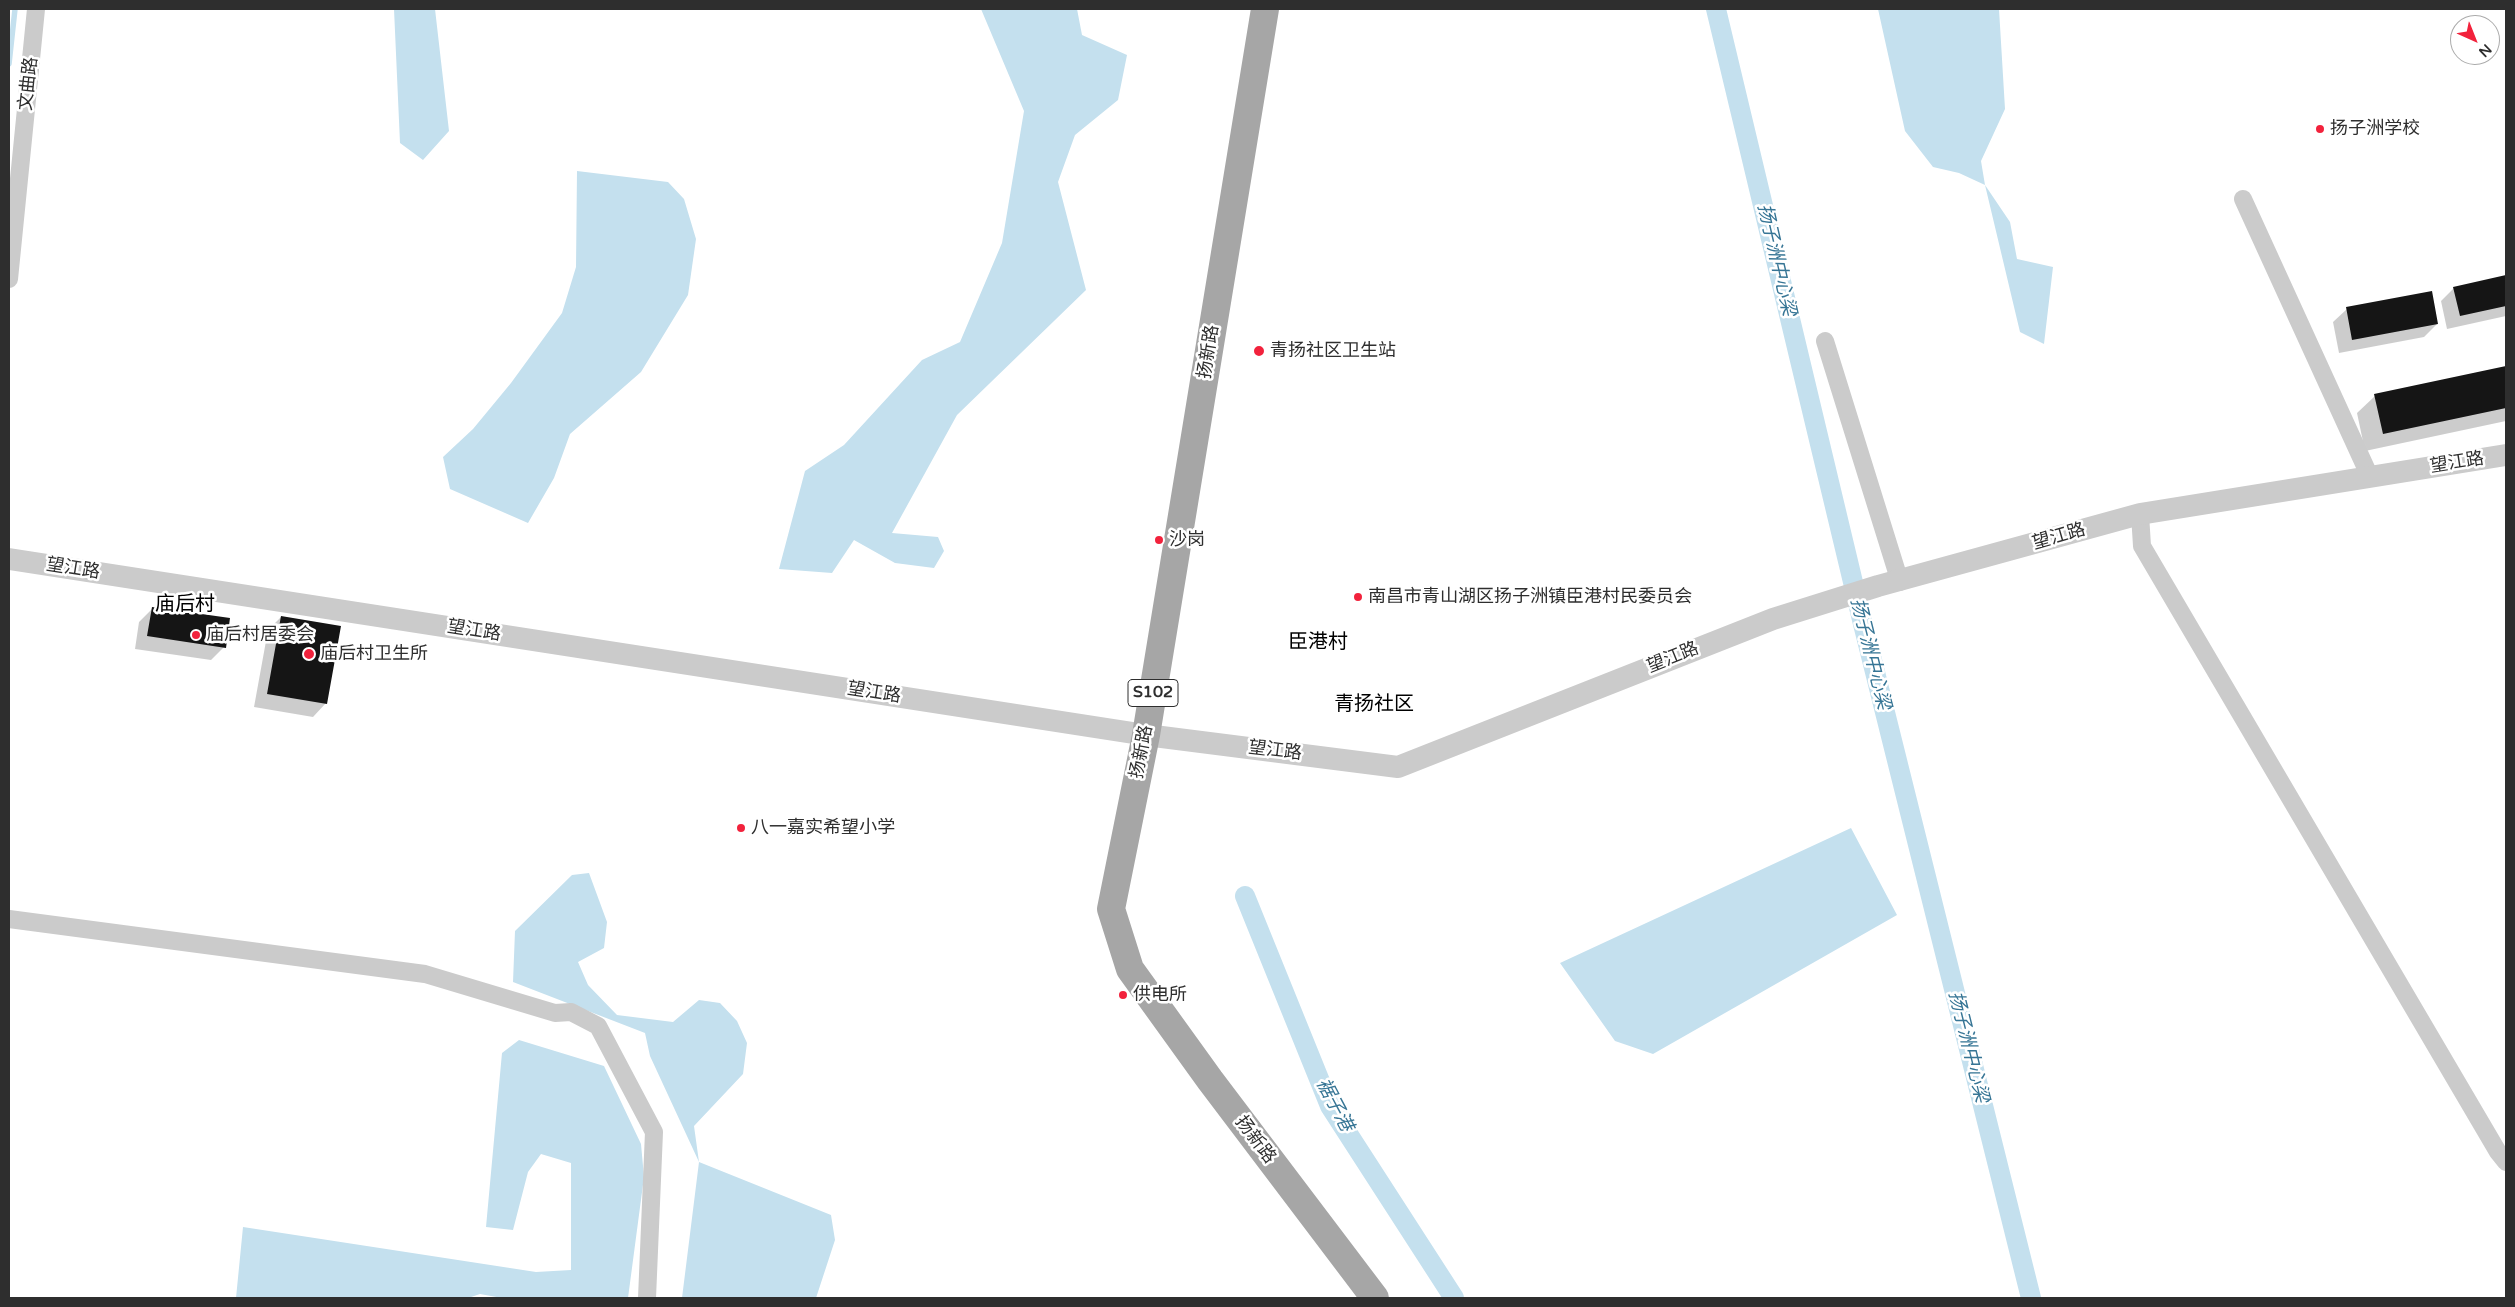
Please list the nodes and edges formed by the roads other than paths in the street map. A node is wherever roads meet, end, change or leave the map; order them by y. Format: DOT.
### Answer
graph roads {
  1 [pos="36,9"];
  2 [pos="1266,9"];
  3 [pos="2243,199"];
  4 [pos="9,278"];
  5 [pos="1825,341"];
  6 [pos="2506,455"];
  7 [pos="2370,477"];
  8 [pos="2140,514"];
  9 [pos="9,559"];
  10 [pos="1900,582"];
  11 [pos="1146,735"];
  12 [pos="9,919"];
  13 [pos="2506,1162"];
  14 [pos="647,1298"];
  15 [pos="1375,1298"];
  1 -- 4 [label="street, 文曲路"];
  2 -- 11 [label="main road, 扬新路 / S102"];
  3 -- 7 [label="street"];
  5 -- 10 [label="street"];
  6 -- 7 [label="street, 望江路"];
  7 -- 8 [label="street, 望江路"];
  8 -- 10 [label="street, 望江路"];
  8 -- 13 [label="street"];
  9 -- 11 [label="street, 望江路"];
  10 -- 11 [label="street, 望江路"];
  11 -- 15 [label="main road, 扬新路 / S102"];
  12 -- 14 [label="street"];
}
